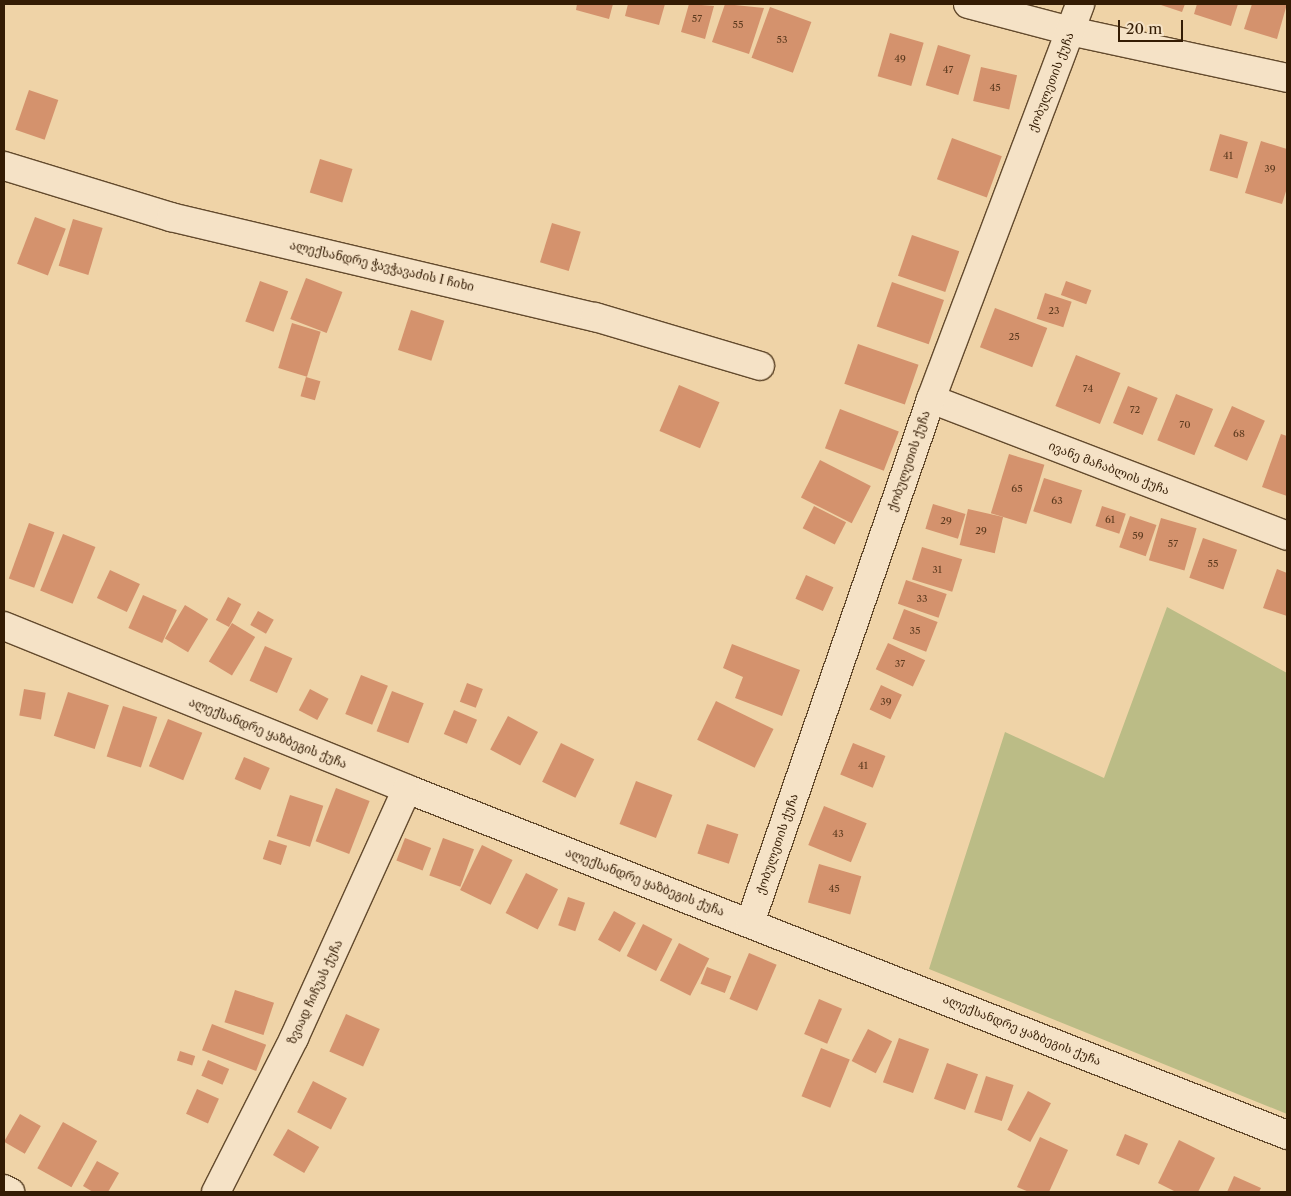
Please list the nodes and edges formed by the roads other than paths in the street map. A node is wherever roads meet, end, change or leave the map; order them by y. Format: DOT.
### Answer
graph roads {
  1 [pos="968,4"];
  2 [pos="1080,4"];
  3 [pos="1070,31"];
  4 [pos="1287,78"];
  5 [pos="4,166"];
  6 [pos="760,366"];
  7 [pos="931,399"];
  8 [pos="1287,536"];
  9 [pos="4,626"];
  10 [pos="407,789"];
  11 [pos="750,923"];
  12 [pos="1287,1135"];
  13 [pos="4,1189"];
  14 [pos="10,1192"];
  15 [pos="216,1192"];
  1 -- 3 [label="street"];
  2 -- 3 [label="street, ქობულეთის ქუჩა"];
  3 -- 4 [label="street"];
  3 -- 7 [label="street, ქობულეთის ქუჩა"];
  5 -- 6 [label="street, ალექსანდრე ჭავჭავაძის I ჩიხი"];
  7 -- 8 [label="street, ივანე მაჩაბლის ქუჩა"];
  7 -- 11 [label="street, ქობულეთის ქუჩა"];
  9 -- 10 [label="street, ალექსანდრე ყაზბეგის ქუჩა"];
  10 -- 11 [label="street, ალექსანდრე ყაზბეგის ქუჩა"];
  10 -- 15 [label="street, ზვიად ჩიჩუას ქუჩა"];
  11 -- 12 [label="street, ალექსანდრე ყაზბეგის ქუჩა"];
  13 -- 14 [label="street"];
}
